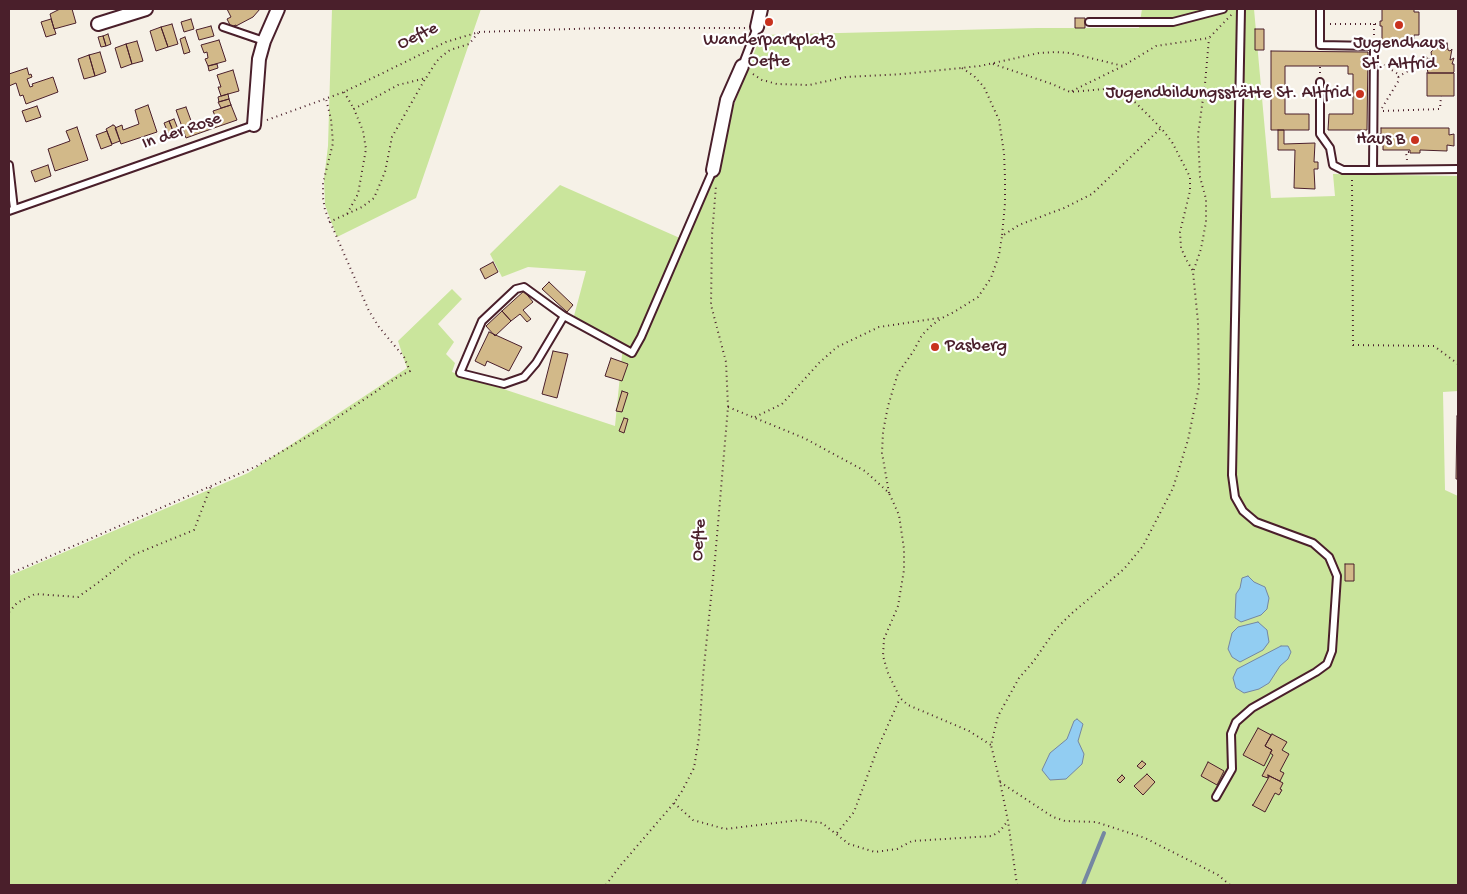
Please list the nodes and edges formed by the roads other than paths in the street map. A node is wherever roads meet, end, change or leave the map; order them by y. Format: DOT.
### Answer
graph roads {
  1 [pos="146,9"];
  2 [pos="278,9"];
  3 [pos="760,9"];
  4 [pos="1223,9"];
  5 [pos="1239,9"];
  6 [pos="1320,9"];
  7 [pos="1088,22"];
  8 [pos="98,24"];
  9 [pos="223,27"];
  10 [pos="757,27"];
  11 [pos="264,41"];
  12 [pos="742,66"];
  13 [pos="1320,82"];
  14 [pos="254,125"];
  15 [pos="9,164"];
  16 [pos="1458,169"];
  17 [pos="713,170"];
  18 [pos="1373,170"];
  19 [pos="12,210"];
  20 [pos="564,316"];
  21 [pos="1216,797"];
  1 -- 8 [label="street"];
  2 -- 11 [label="street"];
  3 -- 10 [label="street"];
  4 -- 7 [label="lane"];
  5 -- 21 [label="lane"];
  6 -- 18 [label="lane"];
  9 -- 11 [label="lane"];
  10 -- 12 [label="lane"];
  11 -- 14 [label="street"];
  12 -- 17 [label="street"];
  13 -- 18 [label="lane"];
  14 -- 19 [label="lane, In der Rose"];
  15 -- 19 [label="lane"];
  16 -- 18 [label="lane"];
  17 -- 20 [label="lane"];
  20 -- 20 [label="lane"];
}
